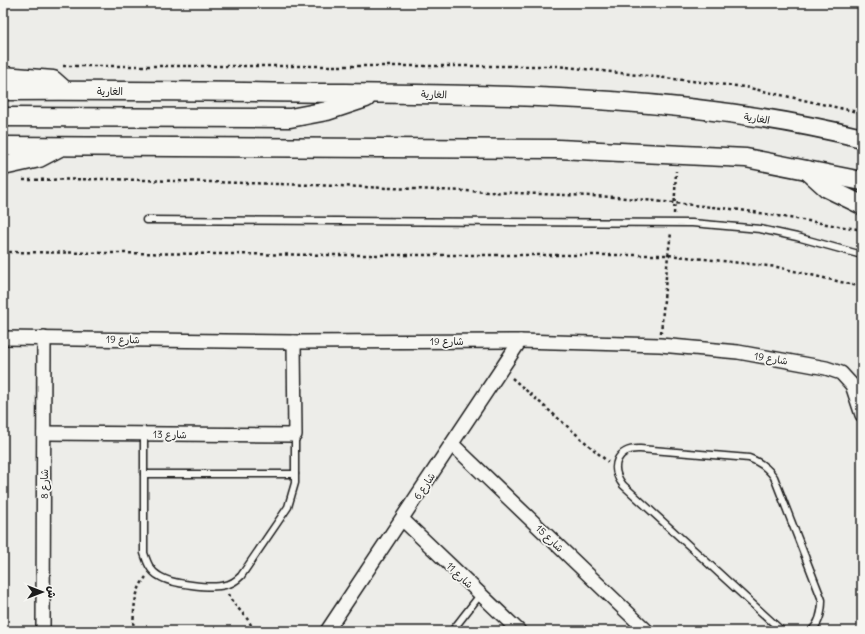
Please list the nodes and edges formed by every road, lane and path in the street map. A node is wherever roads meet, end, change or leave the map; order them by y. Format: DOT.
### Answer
graph roads {
  1 [pos="58,66"];
  2 [pos="3,76"];
  3 [pos="3,91"];
  4 [pos="66,91"];
  5 [pos="380,93"];
  6 [pos="862,113"];
  7 [pos="3,117"];
  8 [pos="862,138"];
  9 [pos="3,146"];
  10 [pos="61,147"];
  11 [pos="676,154"];
  12 [pos="3,166"];
  13 [pos="804,169"];
  14 [pos="18,180"];
  15 [pos="862,181"];
  16 [pos="675,203"];
  17 [pos="862,205"];
  18 [pos="146,220"];
  19 [pos="673,223"];
  20 [pos="862,228"];
  21 [pos="3,252"];
  22 [pos="668,255"];
  23 [pos="862,256"];
  24 [pos="862,287"];
  25 [pos="3,338"];
  26 [pos="44,338"];
  27 [pos="520,341"];
  28 [pos="294,342"];
  29 [pos="660,346"];
  30 [pos="502,369"];
  31 [pos="862,415"];
  32 [pos="44,432"];
  33 [pos="144,434"];
  34 [pos="295,436"];
  35 [pos="452,444"];
  36 [pos="615,469"];
  37 [pos="144,474"];
  38 [pos="295,474"];
  39 [pos="402,519"];
  40 [pos="152,570"];
  41 [pos="225,586"];
  42 [pos="480,595"];
  43 [pos="43,631"];
  44 [pos="133,631"];
  45 [pos="254,631"];
  46 [pos="327,631"];
  47 [pos="452,631"];
  48 [pos="519,631"];
  49 [pos="648,631"];
  50 [pos="782,631"];
  51 [pos="811,631"];
  1 -- 6 [label="path"];
  2 -- 4 [label="main road"];
  3 -- 4 [label="main road, الغارية"];
  4 -- 5 [label="main road, الغارية"];
  5 -- 7 [label="main road"];
  5 -- 8 [label="main road, الغارية"];
  9 -- 10 [label="main road"];
  10 -- 11 [label="main road"];
  10 -- 12 [label="main road"];
  11 -- 13 [label="main road"];
  11 -- 16 [label="path"];
  13 -- 15 [label="main road"];
  13 -- 17 [label="main road"];
  14 -- 16 [label="path"];
  16 -- 19 [label="path"];
  16 -- 20 [label="path"];
  18 -- 19 [label="lane"];
  19 -- 22 [label="path"];
  19 -- 23 [label="lane"];
  21 -- 22 [label="path"];
  22 -- 24 [label="path"];
  22 -- 29 [label="path"];
  25 -- 26 [label="street, شارع 19"];
  26 -- 28 [label="street, شارع 19"];
  26 -- 32 [label="street, شارع 8"];
  27 -- 28 [label="street, شارع 19"];
  27 -- 29 [label="street, شارع 19"];
  27 -- 30 [label="street, شارع 6"];
  28 -- 34 [label="street"];
  29 -- 31 [label="street, شارع 19"];
  30 -- 35 [label="street, شارع 6"];
  30 -- 36 [label="path"];
  32 -- 33 [label="street, شارع 13"];
  32 -- 43 [label="street, شارع 8"];
  33 -- 34 [label="street, شارع 13"];
  33 -- 37 [label="lane"];
  34 -- 38 [label="lane"];
  35 -- 39 [label="street, شارع 6"];
  35 -- 49 [label="street, شارع 15"];
  36 -- 50 [label="lane"];
  36 -- 51 [label="lane"];
  37 -- 38 [label="lane"];
  37 -- 40 [label="lane"];
  38 -- 41 [label="lane"];
  39 -- 42 [label="street, شارع 11"];
  39 -- 46 [label="street, شارع 6"];
  40 -- 41 [label="lane"];
  40 -- 44 [label="path"];
  41 -- 45 [label="path"];
  42 -- 47 [label="lane"];
  42 -- 48 [label="street, شارع 11"];
}
